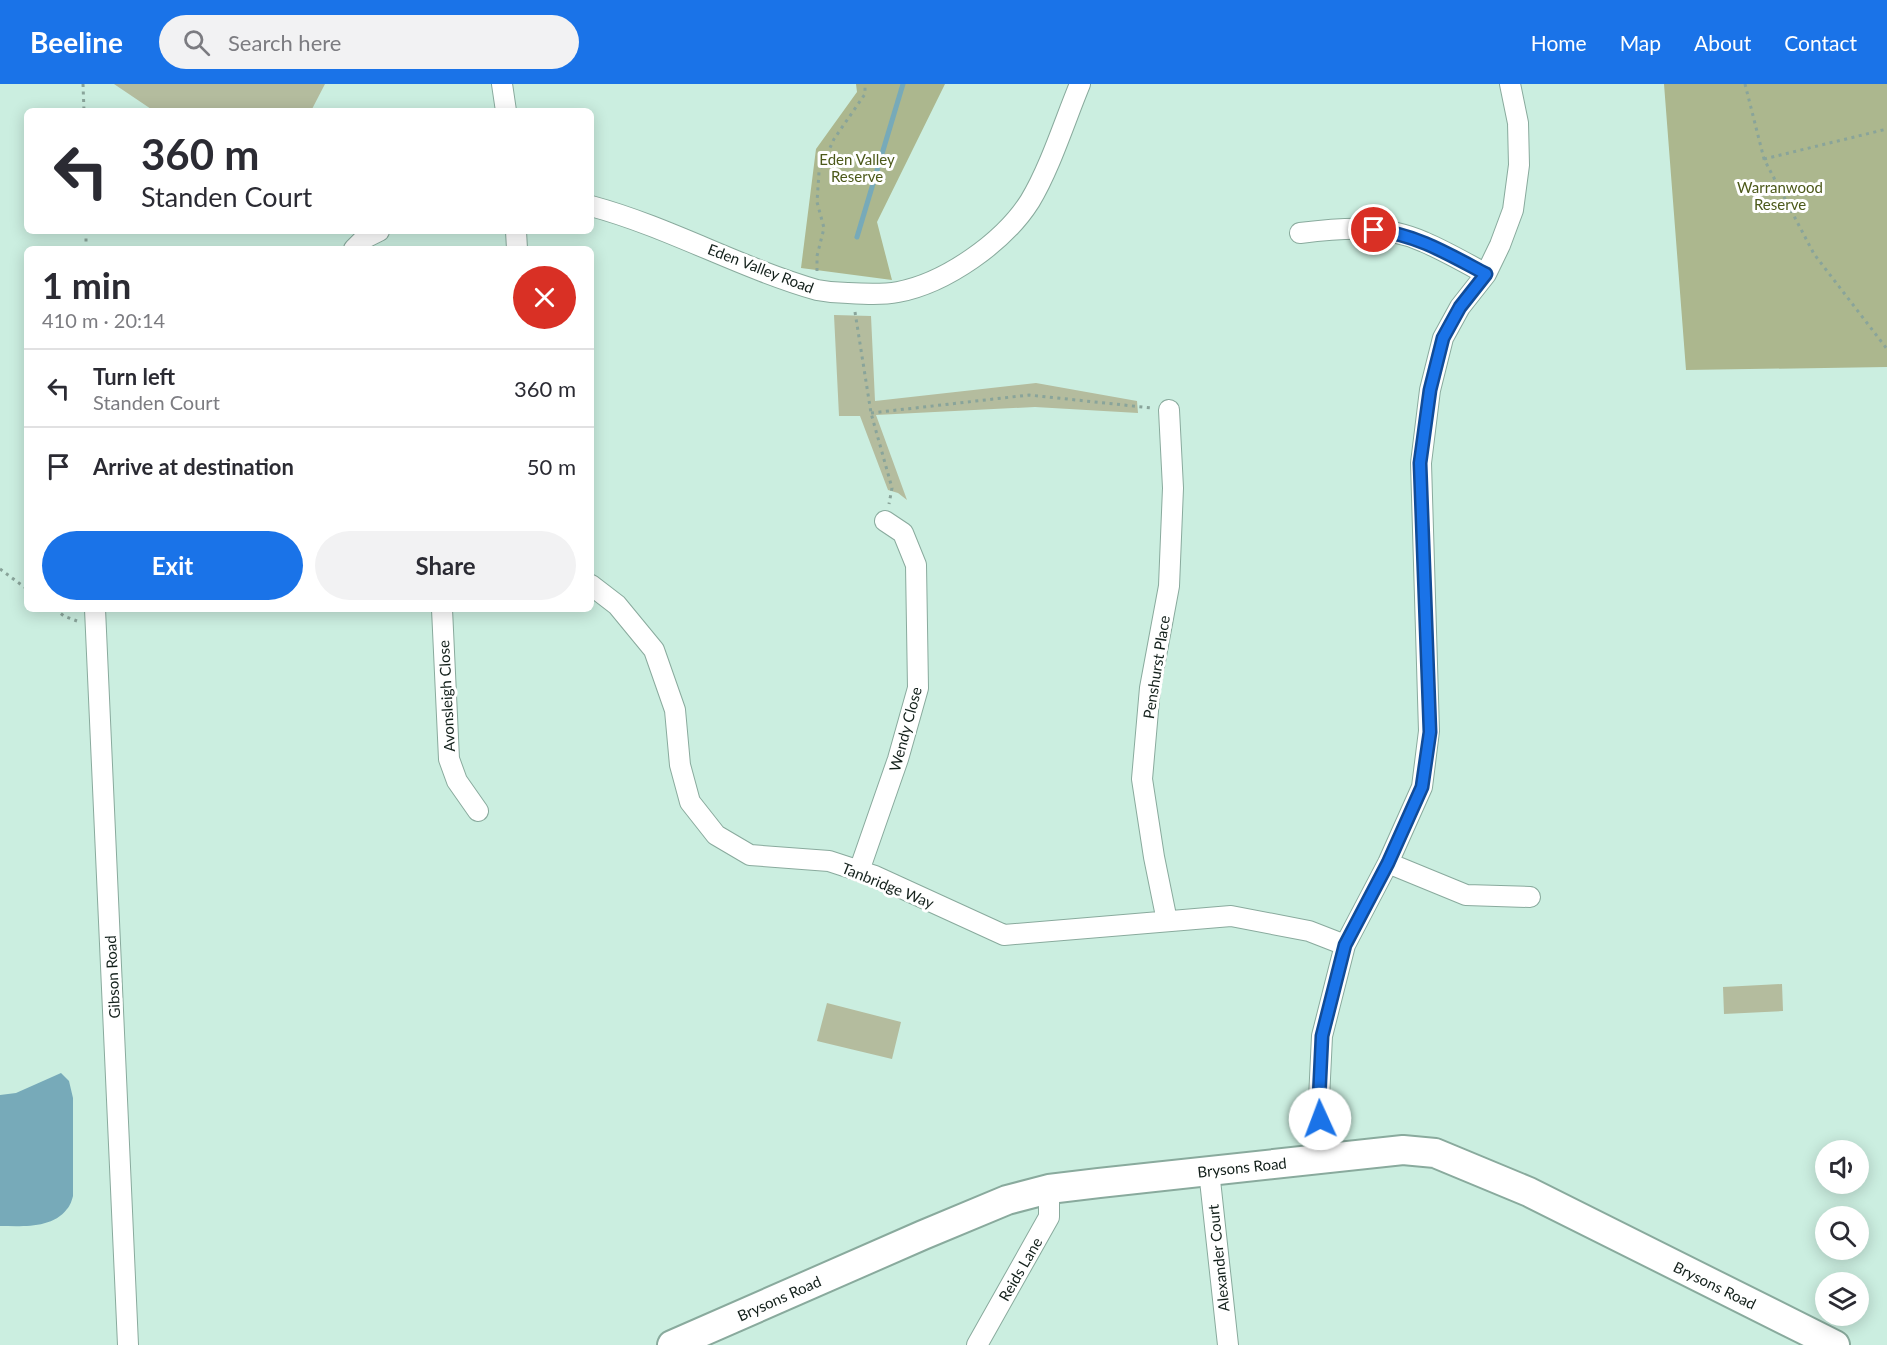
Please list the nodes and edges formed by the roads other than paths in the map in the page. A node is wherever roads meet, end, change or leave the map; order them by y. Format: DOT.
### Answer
graph roads {
  1 [pos="502,84"];
  2 [pos="1080,84"];
  3 [pos="1510,84"];
  4 [pos="506,108"];
  5 [pos="594,208"];
  6 [pos="1300,232"];
  7 [pos="373,234"];
  8 [pos="357,246"];
  9 [pos="1486,274"];
  10 [pos="1169,410"];
  11 [pos="885,521"];
  12 [pos="594,587"];
  13 [pos="442,612"];
  14 [pos="95,619"];
  15 [pos="478,811"];
  16 [pos="1388,863"];
  17 [pos="859,871"];
  18 [pos="1530,897"];
  19 [pos="1167,921"];
  20 [pos="1345,945"];
  21 [pos="1324,1158"];
  22 [pos="1209,1171"];
  23 [pos="1049,1190"];
  24 [pos="128,1345"];
  25 [pos="672,1345"];
  26 [pos="977,1345"];
  27 [pos="1228,1345"];
  28 [pos="1835,1345"];
  1 -- 4 [label="street"];
  2 -- 5 [label="street, Eden Valley Road"];
  3 -- 9 [label="street"];
  6 -- 9 [label="street"];
  7 -- 8 [label="street"];
  9 -- 16 [label="street"];
  10 -- 19 [label="street, Penshurst Place"];
  11 -- 17 [label="street, Wendy Close"];
  12 -- 17 [label="street, Tanbridge Way"];
  13 -- 15 [label="street, Avonsleigh Close"];
  14 -- 24 [label="street, Gibson Road"];
  16 -- 18 [label="street"];
  16 -- 20 [label="street"];
  17 -- 19 [label="street, Tanbridge Way"];
  19 -- 20 [label="street, Tanbridge Way"];
  20 -- 21 [label="street"];
  21 -- 22 [label="street, Brysons Road"];
  21 -- 28 [label="street, Brysons Road"];
  22 -- 23 [label="street, Brysons Road"];
  22 -- 27 [label="street, Alexander Court"];
  23 -- 25 [label="street, Brysons Road"];
  23 -- 26 [label="street, Reids Lane"];
}
